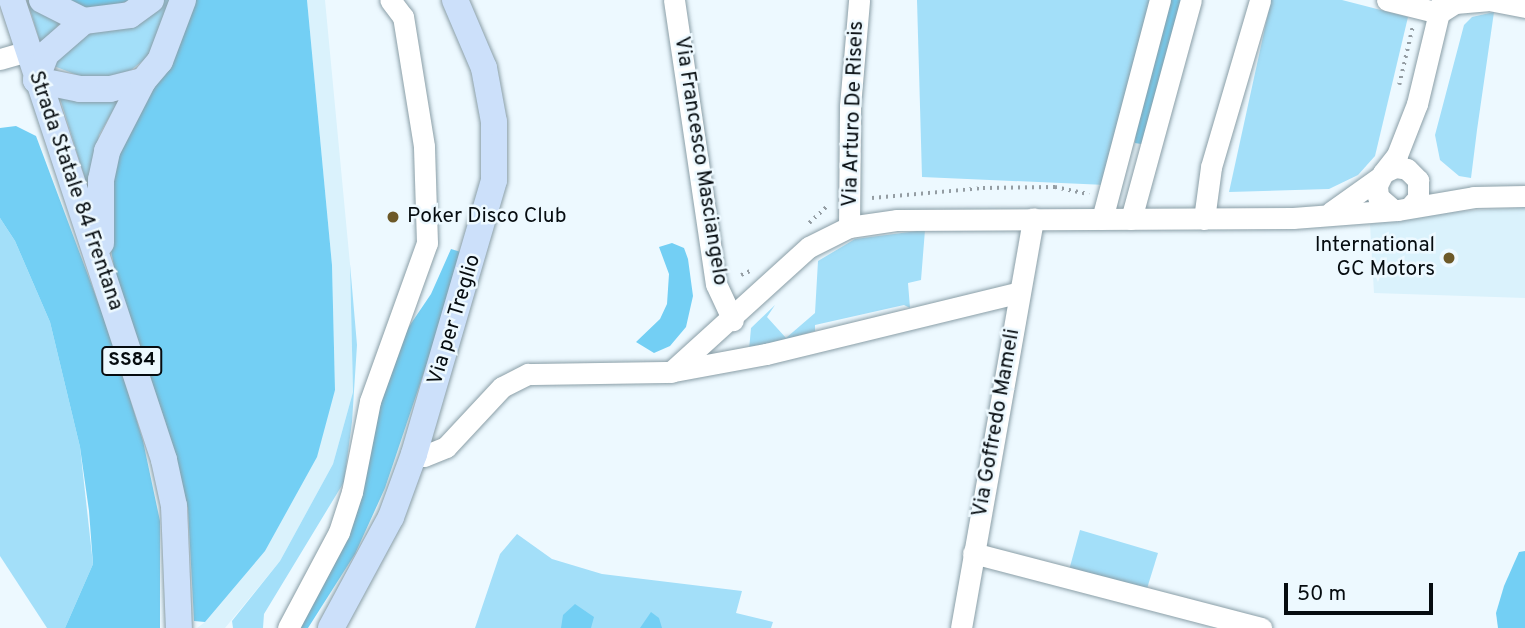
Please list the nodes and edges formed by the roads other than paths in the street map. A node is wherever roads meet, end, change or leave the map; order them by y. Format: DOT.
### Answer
graph roads {
  1 [pos="12,0"];
  2 [pos="42,0"];
  3 [pos="151,0"];
  4 [pos="183,0"];
  5 [pos="390,0"];
  6 [pos="455,0"];
  7 [pos="674,0"];
  8 [pos="859,0"];
  9 [pos="1160,0"];
  10 [pos="1191,0"];
  11 [pos="1260,0"];
  12 [pos="1387,0"];
  13 [pos="1488,0"];
  14 [pos="1525,6"];
  15 [pos="1441,7"];
  16 [pos="84,21"];
  17 [pos="28,51"];
  18 [pos="0,59"];
  19 [pos="36,80"];
  20 [pos="143,81"];
  21 [pos="1417,104"];
  22 [pos="1381,176"];
  23 [pos="1417,178"];
  24 [pos="1525,196"];
  25 [pos="1475,197"];
  26 [pos="1105,208"];
  27 [pos="1401,208"];
  28 [pos="1322,216"];
  29 [pos="1033,218"];
  30 [pos="1131,219"];
  31 [pos="1204,219"];
  32 [pos="849,227"];
  33 [pos="100,262"];
  34 [pos="1020,292"];
  35 [pos="733,320"];
  36 [pos="671,372"];
  37 [pos="415,454"];
  38 [pos="974,553"];
  39 [pos="179,628"];
  40 [pos="288,628"];
  41 [pos="331,628"];
  42 [pos="961,628"];
  43 [pos="1261,628"];
  1 -- 17 [label="main road, Strada Statale 84 Frentana / SS84"];
  2 -- 16 [label="main road"];
  3 -- 16 [label="main road"];
  4 -- 20 [label="main road"];
  5 -- 40 [label="street"];
  6 -- 37 [label="main road, Via per Treglio"];
  7 -- 35 [label="street, Via Francesco Masciangelo"];
  8 -- 32 [label="street, Via Arturo De Riseis"];
  9 -- 26 [label="street"];
  10 -- 30 [label="street"];
  11 -- 31 [label="street"];
  12 -- 15 [label="street"];
  13 -- 14 [label="street"];
  13 -- 15 [label="street"];
  15 -- 21 [label="street"];
  16 -- 19 [label="main road"];
  17 -- 18 [label="street"];
  17 -- 19 [label="main road, Strada Statale 84 Frentana / SS84"];
  19 -- 20 [label="main road"];
  19 -- 33 [label="main road, Strada Statale 84 Frentana / SS84"];
  20 -- 33 [label="main road"];
  21 -- 22 [label="street"];
  21 -- 23 [label="street"];
  22 -- 23 [label="street"];
  22 -- 27 [label="street"];
  22 -- 28 [label="street"];
  23 -- 25 [label="street"];
  23 -- 27 [label="street"];
  24 -- 25 [label="street"];
  25 -- 27 [label="street"];
  26 -- 29 [label="street"];
  26 -- 30 [label="street"];
  27 -- 28 [label="street"];
  28 -- 31 [label="street"];
  29 -- 32 [label="street"];
  29 -- 34 [label="street, Via Goffredo Mameli"];
  30 -- 31 [label="street"];
  32 -- 35 [label="street"];
  33 -- 39 [label="main road, Strada Statale 84 Frentana / SS84"];
  34 -- 36 [label="street"];
  34 -- 38 [label="street, Via Goffredo Mameli"];
  35 -- 36 [label="street"];
  36 -- 37 [label="street"];
  37 -- 41 [label="main road, Via per Treglio"];
  38 -- 42 [label="street, Via Goffredo Mameli"];
  38 -- 43 [label="street"];
}
